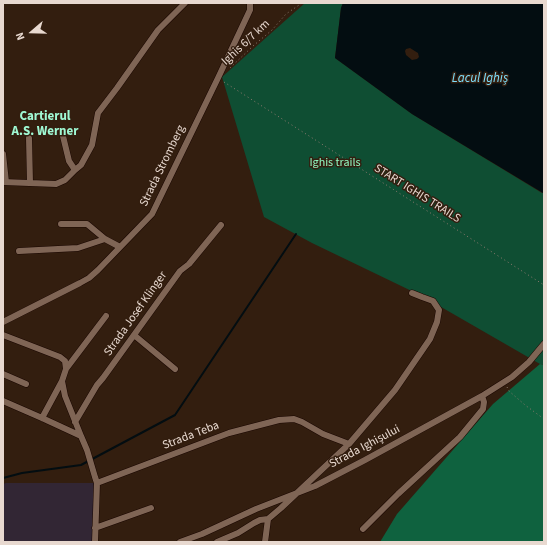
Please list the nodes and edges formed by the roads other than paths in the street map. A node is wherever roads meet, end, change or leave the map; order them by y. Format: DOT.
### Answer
graph roads {
  1 [pos="185,3"];
  2 [pos="250,3"];
  3 [pos="62,132"];
  4 [pos="29,138"];
  5 [pos="3,154"];
  6 [pos="75,170"];
  7 [pos="5,182"];
  8 [pos="30,184"];
  9 [pos="61,224"];
  10 [pos="221,225"];
  11 [pos="104,239"];
  12 [pos="120,247"];
  13 [pos="19,251"];
  14 [pos="412,293"];
  15 [pos="106,316"];
  16 [pos="3,322"];
  17 [pos="3,335"];
  18 [pos="134,335"];
  19 [pos="544,344"];
  20 [pos="66,369"];
  21 [pos="175,369"];
  22 [pos="3,374"];
  23 [pos="62,381"];
  24 [pos="26,384"];
  25 [pos="482,396"];
  26 [pos="3,401"];
  27 [pos="42,418"];
  28 [pos="75,422"];
  29 [pos="81,436"];
  30 [pos="349,444"];
  31 [pos="96,480"];
  32 [pos="298,492"];
  33 [pos="150,508"];
  34 [pos="268,519"];
  35 [pos="96,528"];
  36 [pos="363,529"];
  37 [pos="95,542"];
  38 [pos="180,542"];
  39 [pos="217,542"];
  40 [pos="264,542"];
  1 -- 6 [label="street"];
  2 -- 12 [label="street, Strada Stromberg"];
  3 -- 6 [label="street"];
  4 -- 8 [label="street"];
  5 -- 7 [label="street"];
  6 -- 8 [label="street"];
  7 -- 8 [label="street"];
  9 -- 11 [label="street"];
  10 -- 18 [label="street, Strada Josef Klinger"];
  11 -- 12 [label="street"];
  11 -- 13 [label="street"];
  12 -- 16 [label="street, Strada Stromberg"];
  14 -- 30 [label="street"];
  15 -- 20 [label="street"];
  17 -- 20 [label="street"];
  18 -- 21 [label="street"];
  18 -- 28 [label="street, Strada Josef Klinger"];
  19 -- 25 [label="street, Strada Ighișului"];
  20 -- 23 [label="street"];
  22 -- 24 [label="street"];
  23 -- 27 [label="street"];
  23 -- 28 [label="street"];
  25 -- 32 [label="street, Strada Ighișului"];
  25 -- 36 [label="street"];
  26 -- 27 [label="street"];
  27 -- 29 [label="street"];
  28 -- 29 [label="street"];
  29 -- 31 [label="street"];
  30 -- 31 [label="street, Strada Teba"];
  30 -- 32 [label="street"];
  31 -- 35 [label="street"];
  32 -- 34 [label="street"];
  32 -- 38 [label="street, Strada Ighișului"];
  33 -- 35 [label="street"];
  34 -- 39 [label="street"];
  34 -- 40 [label="street"];
  35 -- 37 [label="street"];
}
